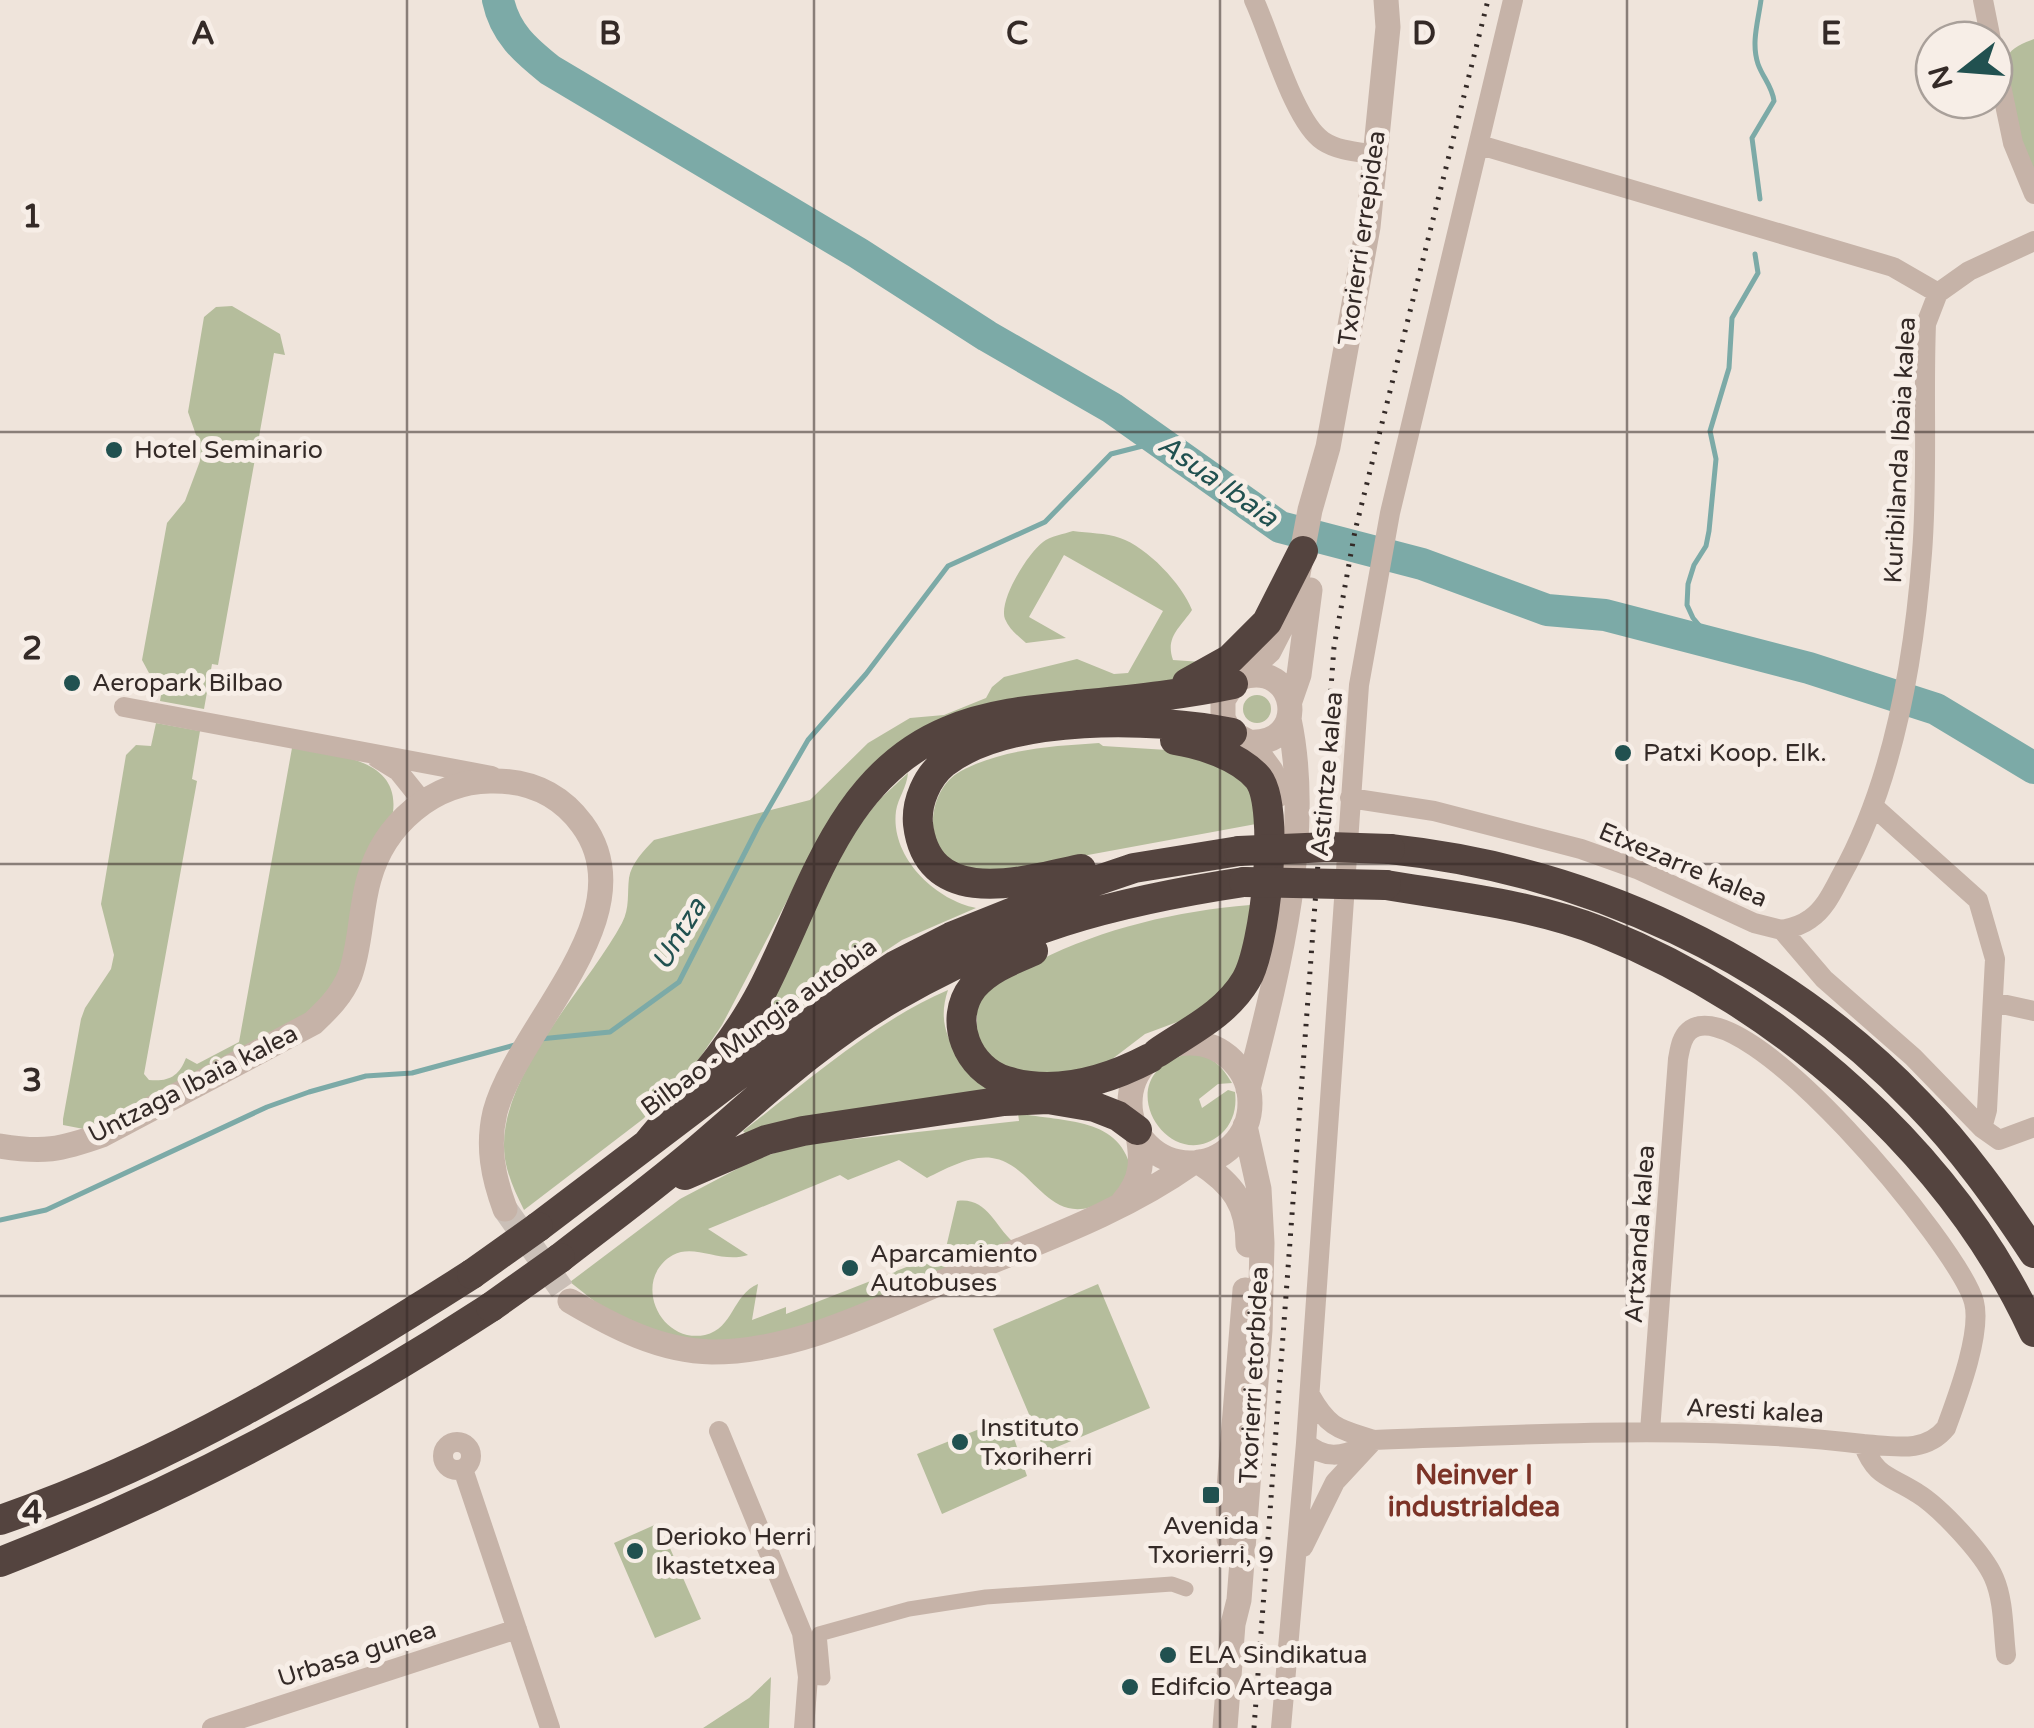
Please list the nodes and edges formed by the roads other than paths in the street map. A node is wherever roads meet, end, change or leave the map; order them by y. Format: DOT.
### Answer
graph roads {
  1 [pos="1254,0"];
  2 [pos="1386,0"];
  3 [pos="1396,0"];
  4 [pos="1513,0"];
  5 [pos="1388,27"];
  6 [pos="2008,120"];
  7 [pos="1480,145"];
  8 [pos="1377,155"];
  9 [pos="2034,194"];
  10 [pos="2034,241"];
  11 [pos="1938,293"];
  12 [pos="1307,551"];
  13 [pos="1236,681"];
  14 [pos="1156,698"];
  15 [pos="124,707"];
  16 [pos="1289,710"];
  17 [pos="1114,723"];
  18 [pos="1241,738"];
  19 [pos="352,749"];
  20 [pos="514,780"];
  21 [pos="1350,798"];
  22 [pos="422,802"];
  23 [pos="1873,806"];
  24 [pos="1134,868"];
  25 [pos="1245,889"];
  26 [pos="1782,930"];
  27 [pos="1993,1002"];
  28 [pos="2034,1012"];
  29 [pos="1681,1042"];
  30 [pos="1164,1051"];
  31 [pos="1248,1089"];
  32 [pos="1245,1126"];
  33 [pos="2034,1127"];
  34 [pos="1982,1128"];
  35 [pos="1137,1130"];
  36 [pos="648,1143"];
  37 [pos="0,1146"];
  38 [pos="1196,1162"];
  39 [pos="649,1189"];
  40 [pos="504,1209"];
  41 [pos="1116,1210"];
  42 [pos="2034,1253"];
  43 [pos="570,1300"];
  44 [pos="2034,1332"];
  45 [pos="1309,1393"];
  46 [pos="1650,1430"];
  47 [pos="719,1431"];
  48 [pos="1346,1431"];
  49 [pos="1374,1440"];
  50 [pos="1306,1442"];
  51 [pos="1862,1444"];
  52 [pos="463,1469"];
  53 [pos="0,1520"];
  54 [pos="0,1562"];
  55 [pos="1295,1567"];
  56 [pos="1186,1590"];
  57 [pos="1233,1624"];
  58 [pos="517,1629"];
  59 [pos="2006,1655"];
  60 [pos="808,1677"];
  61 [pos="212,1728"];
  62 [pos="550,1728"];
  63 [pos="804,1728"];
  64 [pos="1225,1728"];
  65 [pos="1280,1728"];
  1 -- 8 [label="street"];
  2 -- 5 [label="street, Txorierri errepidea"];
  3 -- 5 [label="street, Txorierri errepidea"];
  4 -- 7 [label="street, Astintze kalea"];
  5 -- 8 [label="street, Txorierri errepidea"];
  6 -- 9 [label="street"];
  7 -- 11 [label="street"];
  7 -- 21 [label="street, Astintze kalea"];
  8 -- 12 [label="street, Txorierri errepidea"];
  10 -- 11 [label="street"];
  11 -- 23 [label="street, Kuribilanda Ibaia kalea"];
  12 -- 13 [label="street, Txorierri errepidea"];
  12 -- 14 [label="highway"];
  12 -- 16 [label="street, Txorierri errepidea"];
  13 -- 14 [label="highway"];
  13 -- 16 [label="street"];
  13 -- 18 [label="street"];
  14 -- 36 [label="highway"];
  15 -- 19 [label="street"];
  16 -- 18 [label="street"];
  16 -- 31 [label="street, Txorierri errepidea"];
  17 -- 18 [label="highway"];
  17 -- 24 [label="highway"];
  17 -- 30 [label="highway"];
  18 -- 30 [label="street"];
  19 -- 20 [label="street"];
  19 -- 22 [label="street"];
  20 -- 22 [label="street"];
  20 -- 40 [label="street"];
  21 -- 26 [label="street, Etxezarre kalea"];
  21 -- 45 [label="street, Astintze kalea"];
  22 -- 37 [label="street, Untzaga Ibaia kalea"];
  23 -- 26 [label="street, Kuribilanda Ibaia kalea"];
  23 -- 27 [label="street"];
  24 -- 36 [label="highway, Bilbao - Mungia autobia"];
  24 -- 42 [label="highway, Bilbao - Mungia autobia, bridge"];
  25 -- 30 [label="highway"];
  25 -- 39 [label="highway, Bilbao - Mungia autobia"];
  25 -- 44 [label="highway, bridge"];
  26 -- 34 [label="street, Etxezarre kalea"];
  27 -- 28 [label="street"];
  27 -- 34 [label="street"];
  29 -- 46 [label="street, Artxanda kalea"];
  29 -- 51 [label="street, Aresti kalea"];
  30 -- 31 [label="street"];
  30 -- 35 [label="street"];
  31 -- 32 [label="street"];
  32 -- 38 [label="street"];
  32 -- 57 [label="street, Txorierri etorbidea"];
  33 -- 34 [label="street"];
  35 -- 38 [label="street"];
  35 -- 39 [label="highway"];
  35 -- 41 [label="street"];
  36 -- 53 [label="highway, Bilbao - Mungia autobia, bridge"];
  38 -- 41 [label="street"];
  38 -- 57 [label="street, Txorierri etorbidea"];
  39 -- 54 [label="highway, Bilbao - Mungia autobia, bridge"];
  41 -- 43 [label="street"];
  45 -- 48 [label="street, Aresti kalea"];
  45 -- 50 [label="street, Astintze kalea"];
  46 -- 49 [label="street, Aresti kalea"];
  46 -- 51 [label="street, Aresti kalea"];
  47 -- 60 [label="street"];
  48 -- 49 [label="street, Aresti kalea"];
  48 -- 50 [label="street"];
  49 -- 50 [label="street, Aresti kalea"];
  49 -- 55 [label="street, Astintze kalea"];
  50 -- 55 [label="street, Astintze kalea"];
  51 -- 59 [label="street"];
  52 -- 58 [label="street"];
  55 -- 65 [label="street, Astintze kalea"];
  56 -- 60 [label="street"];
  57 -- 64 [label="street, Txorierri etorbidea"];
  58 -- 61 [label="street, Urbasa gunea"];
  58 -- 62 [label="street"];
  60 -- 63 [label="street"];
}
